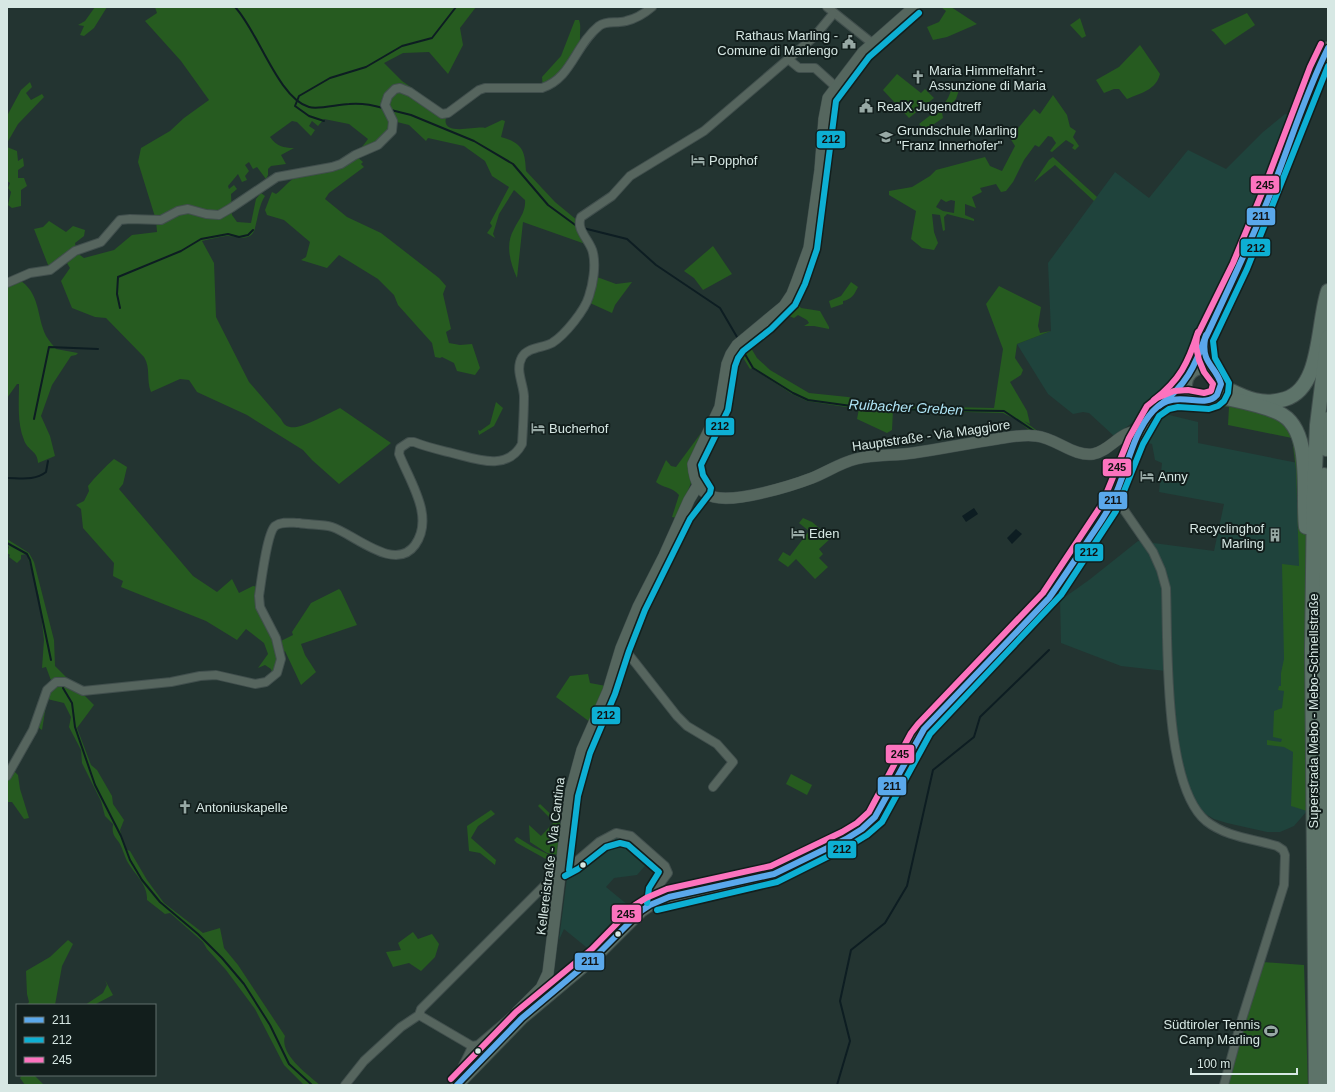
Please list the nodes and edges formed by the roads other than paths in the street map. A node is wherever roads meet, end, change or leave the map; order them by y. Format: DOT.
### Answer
graph roads {
  1 [pos="652,7"];
  2 [pos="827,7"];
  3 [pos="914,7"];
  4 [pos="833,14"];
  5 [pos="872,42"];
  6 [pos="1328,48"];
  7 [pos="788,59"];
  8 [pos="836,87"];
  9 [pos="7,283"];
  10 [pos="1326,296"];
  11 [pos="1328,337"];
  12 [pos="1204,347"];
  13 [pos="1212,369"];
  14 [pos="1194,370"];
  15 [pos="1186,383"];
  16 [pos="1219,391"];
  17 [pos="1192,399"];
  18 [pos="1165,402"];
  19 [pos="1328,422"];
  20 [pos="1141,432"];
  21 [pos="700,488"];
  22 [pos="1114,498"];
  23 [pos="1314,570"];
  24 [pos="621,648"];
  25 [pos="7,776"];
  26 [pos="714,787"];
  27 [pos="561,869"];
  28 [pos="655,902"];
  29 [pos="419,1015"];
  30 [pos="519,1015"];
  31 [pos="472,1046"];
  32 [pos="458,1084"];
  33 [pos="345,1085"];
  34 [pos="1224,1085"];
  35 [pos="1316,1085"];
  36 [pos="1326,1085"];
  1 -- 9 [label="street"];
  2 -- 4 [label="street"];
  3 -- 5 [label="street"];
  4 -- 5 [label="street"];
  4 -- 7 [label="street"];
  5 -- 8 [label="street"];
  6 -- 12 [label="main road"];
  7 -- 8 [label="street"];
  7 -- 25 [label="street"];
  8 -- 21 [label="street"];
  10 -- 16 [label="highway"];
  11 -- 23 [label="highway, Superstrada Mebo - Mebo-Schnellstraße"];
  12 -- 13 [label="main road"];
  12 -- 14 [label="main road"];
  13 -- 14 [label="main road"];
  13 -- 16 [label="main road"];
  14 -- 15 [label="main road"];
  15 -- 17 [label="main road"];
  15 -- 18 [label="main road"];
  16 -- 17 [label="main road"];
  16 -- 23 [label="highway"];
  17 -- 18 [label="main road"];
  18 -- 20 [label="main road"];
  19 -- 36 [label="highway, Superstrada Mebo - Mebo-Schnellstraße"];
  20 -- 21 [label="street, Hauptstraße - Via Maggiore"];
  20 -- 22 [label="main road"];
  21 -- 24 [label="street, Kellereistraße - Via Cantina"];
  22 -- 28 [label="main road"];
  22 -- 34 [label="street"];
  23 -- 35 [label="highway, Superstrada Mebo - Mebo-Schnellstraße"];
  24 -- 26 [label="street"];
  24 -- 27 [label="street, Kellereistraße - Via Cantina"];
  27 -- 28 [label="street"];
  27 -- 29 [label="street"];
  27 -- 30 [label="street, Kellereistraße - Via Cantina"];
  28 -- 30 [label="main road"];
  29 -- 31 [label="street"];
  29 -- 33 [label="street"];
  30 -- 31 [label="street"];
  30 -- 32 [label="main road"];
  31 -- 32 [label="street"];
}
